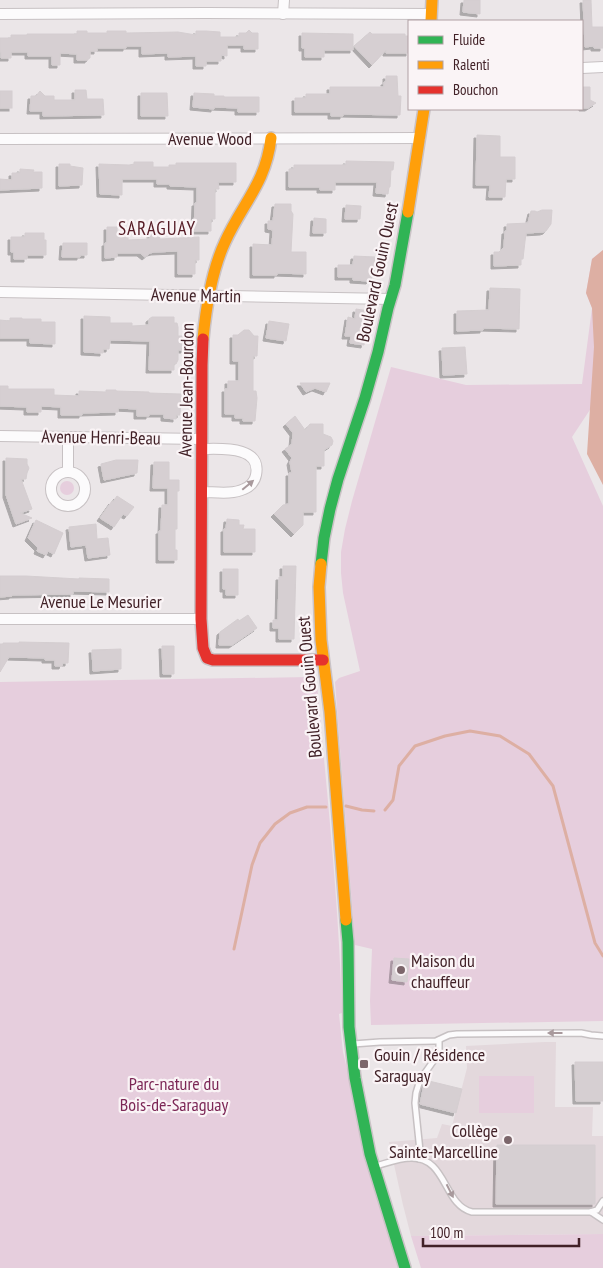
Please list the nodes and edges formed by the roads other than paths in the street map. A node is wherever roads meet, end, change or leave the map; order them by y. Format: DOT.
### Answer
graph roads {
  1 [pos="284,0"];
  2 [pos="432,0"];
  3 [pos="0,14"];
  4 [pos="283,14"];
  5 [pos="431,18"];
  6 [pos="603,67"];
  7 [pos="583,68"];
  8 [pos="424,110"];
  9 [pos="271,138"];
  10 [pos="420,138"];
  11 [pos="0,139"];
  12 [pos="0,292"];
  13 [pos="210,295"];
  14 [pos="391,299"];
  15 [pos="0,436"];
  16 [pos="68,436"];
  17 [pos="202,444"];
  18 [pos="68,472"];
  19 [pos="202,492"];
  20 [pos="201,618"];
  21 [pos="0,619"];
  22 [pos="323,660"];
  23 [pos="603,1036"];
  24 [pos="439,1040"];
  25 [pos="351,1044"];
  26 [pos="419,1159"];
  27 [pos="374,1166"];
  28 [pos="603,1201"];
  29 [pos="590,1212"];
  30 [pos="603,1220"];
  31 [pos="405,1268"];
  1 -- 4 [label="street"];
  2 -- 5 [label="street"];
  3 -- 4 [label="street"];
  4 -- 5 [label="street"];
  6 -- 7 [label="street"];
  8 -- 10 [label="street, Boulevard Gouin Ouest"];
  9 -- 10 [label="street, Avenue Wood"];
  9 -- 11 [label="street, Avenue Wood"];
  9 -- 13 [label="street, Avenue Jean-Bourdon"];
  10 -- 14 [label="street, Boulevard Gouin Ouest"];
  12 -- 13 [label="street, Avenue Martin"];
  13 -- 14 [label="street, Avenue Martin"];
  13 -- 17 [label="street, Avenue Jean-Bourdon"];
  14 -- 22 [label="street, Boulevard Gouin Ouest"];
  15 -- 16 [label="street, Avenue Henri-Beau"];
  16 -- 17 [label="street, Avenue Henri-Beau"];
  16 -- 18 [label="street"];
  17 -- 19 [label="street, Avenue Jean-Bourdon"];
  19 -- 17 [label="street, Avenue Henri-Beau, one-way"];
  19 -- 20 [label="street, Avenue Jean-Bourdon"];
  20 -- 21 [label="street, Avenue Le Mesurier"];
  20 -- 22 [label="street, Avenue Jean-Bourdon"];
  22 -- 25 [label="street, Boulevard Gouin Ouest"];
  23 -- 24 [label="lane, one-way"];
  24 -- 25 [label="lane"];
  24 -- 26 [label="lane"];
  25 -- 27 [label="street, Boulevard Gouin Ouest"];
  26 -- 27 [label="lane"];
  26 -- 29 [label="lane, one-way"];
  27 -- 31 [label="street, Boulevard Gouin Ouest"];
  28 -- 29 [label="lane"];
  29 -- 30 [label="lane"];
}
